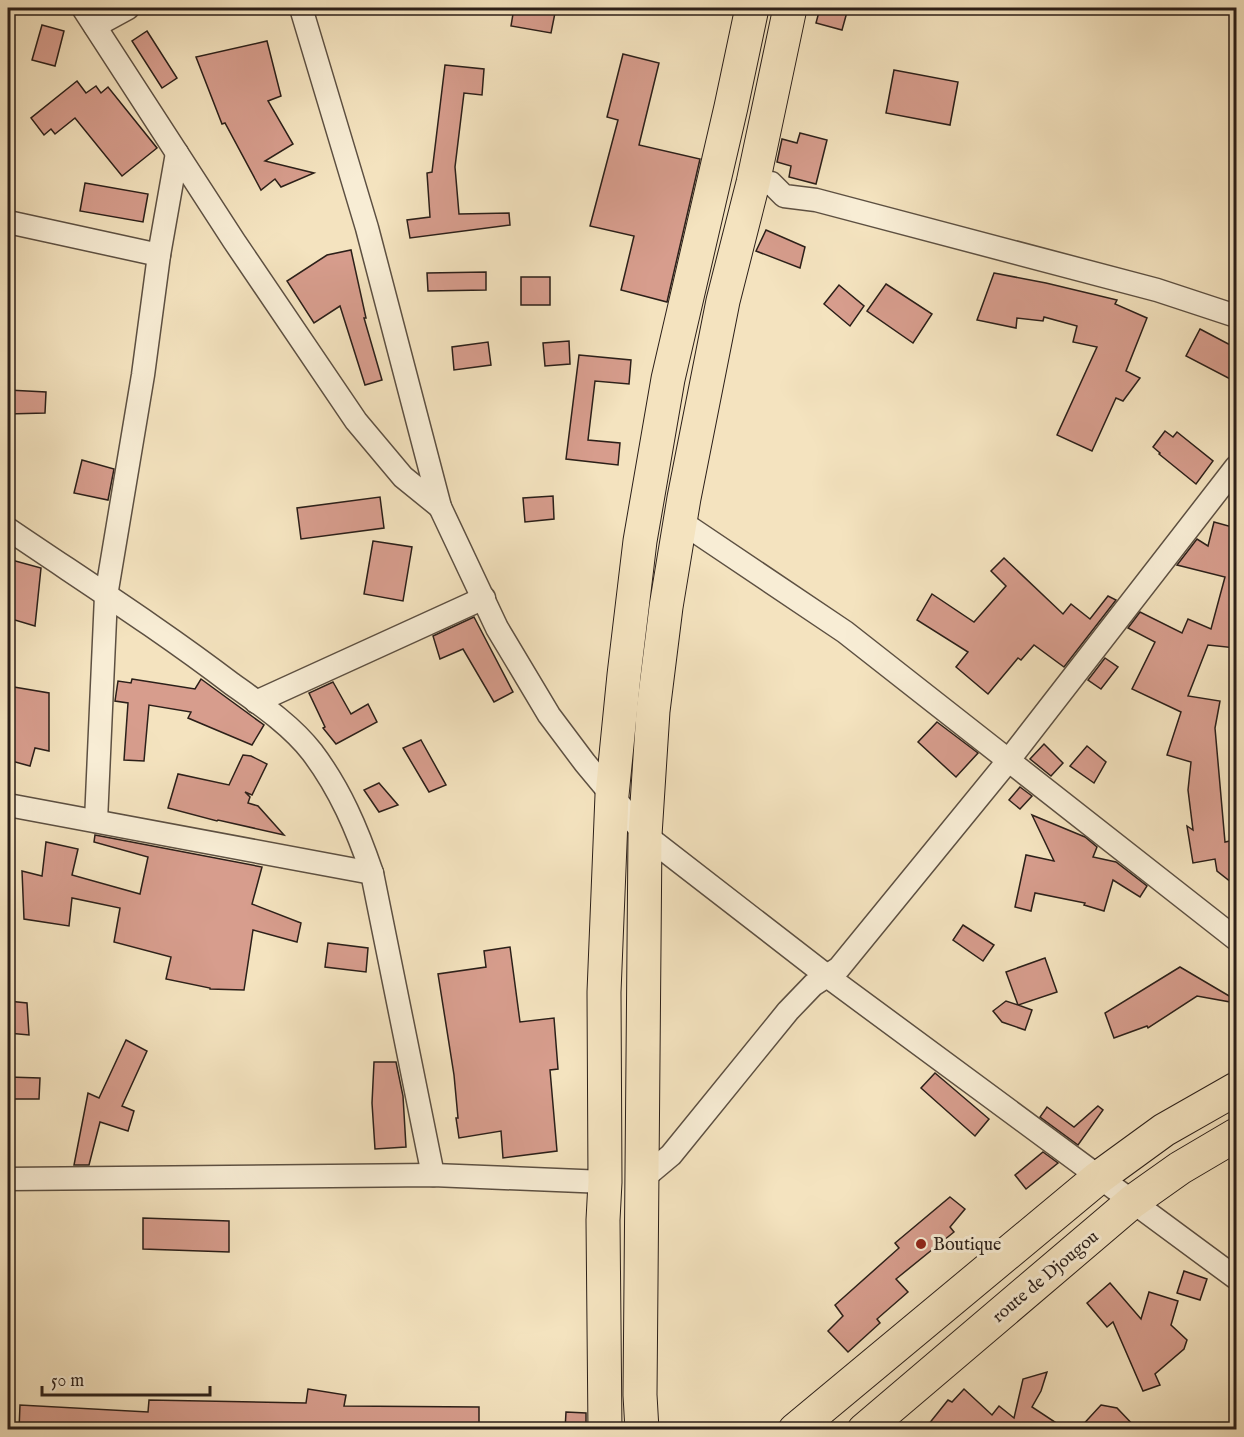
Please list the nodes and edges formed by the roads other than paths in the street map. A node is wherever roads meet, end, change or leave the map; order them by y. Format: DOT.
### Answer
graph roads {
  1 [pos="129,8"];
  2 [pos="301,8"];
  3 [pos="752,8"];
  4 [pos="790,8"];
  5 [pos="89,17"];
  6 [pos="177,153"];
  7 [pos="753,183"];
  8 [pos="8,222"];
  9 [pos="159,255"];
  10 [pos="1236,316"];
  11 [pos="1236,467"];
  12 [pos="440,507"];
  13 [pos="680,521"];
  14 [pos="8,529"];
  15 [pos="106,596"];
  16 [pos="484,598"];
  17 [pos="256,702"];
  18 [pos="1008,761"];
  19 [pos="612,795"];
  20 [pos="8,804"];
  21 [pos="96,821"];
  22 [pos="645,835"];
  23 [pos="372,873"];
  24 [pos="1236,939"];
  25 [pos="827,976"];
  26 [pos="1236,1089"];
  27 [pos="1236,1135"];
  28 [pos="433,1175"];
  29 [pos="1098,1178"];
  30 [pos="8,1179"];
  31 [pos="640,1181"];
  32 [pos="605,1182"];
  33 [pos="1132,1202"];
  34 [pos="1236,1278"];
  35 [pos="605,1430"];
  36 [pos="642,1430"];
  37 [pos="795,1430"];
  38 [pos="864,1430"];
  1 -- 5 [label="street"];
  2 -- 12 [label="street"];
  3 -- 19 [label="main road"];
  4 -- 7 [label="main road"];
  5 -- 6 [label="street"];
  6 -- 9 [label="street"];
  6 -- 12 [label="street"];
  7 -- 10 [label="street"];
  7 -- 13 [label="main road"];
  8 -- 9 [label="street"];
  9 -- 15 [label="street"];
  11 -- 18 [label="street"];
  12 -- 16 [label="street"];
  13 -- 18 [label="street"];
  13 -- 22 [label="main road"];
  14 -- 15 [label="street"];
  15 -- 17 [label="street"];
  15 -- 21 [label="street"];
  16 -- 17 [label="street"];
  16 -- 19 [label="street"];
  17 -- 23 [label="street"];
  18 -- 24 [label="street"];
  18 -- 25 [label="street"];
  19 -- 22 [label="street"];
  19 -- 32 [label="main road"];
  20 -- 21 [label="street"];
  21 -- 23 [label="street"];
  22 -- 25 [label="street"];
  22 -- 31 [label="main road"];
  23 -- 28 [label="street"];
  25 -- 29 [label="street"];
  25 -- 31 [label="street"];
  26 -- 29 [label="main road"];
  27 -- 33 [label="main road, route de Djougou"];
  28 -- 30 [label="street"];
  28 -- 32 [label="street"];
  29 -- 33 [label="street"];
  29 -- 37 [label="main road"];
  31 -- 36 [label="main road"];
  32 -- 35 [label="main road"];
  33 -- 34 [label="street"];
  33 -- 38 [label="main road, route de Djougou"];
}
